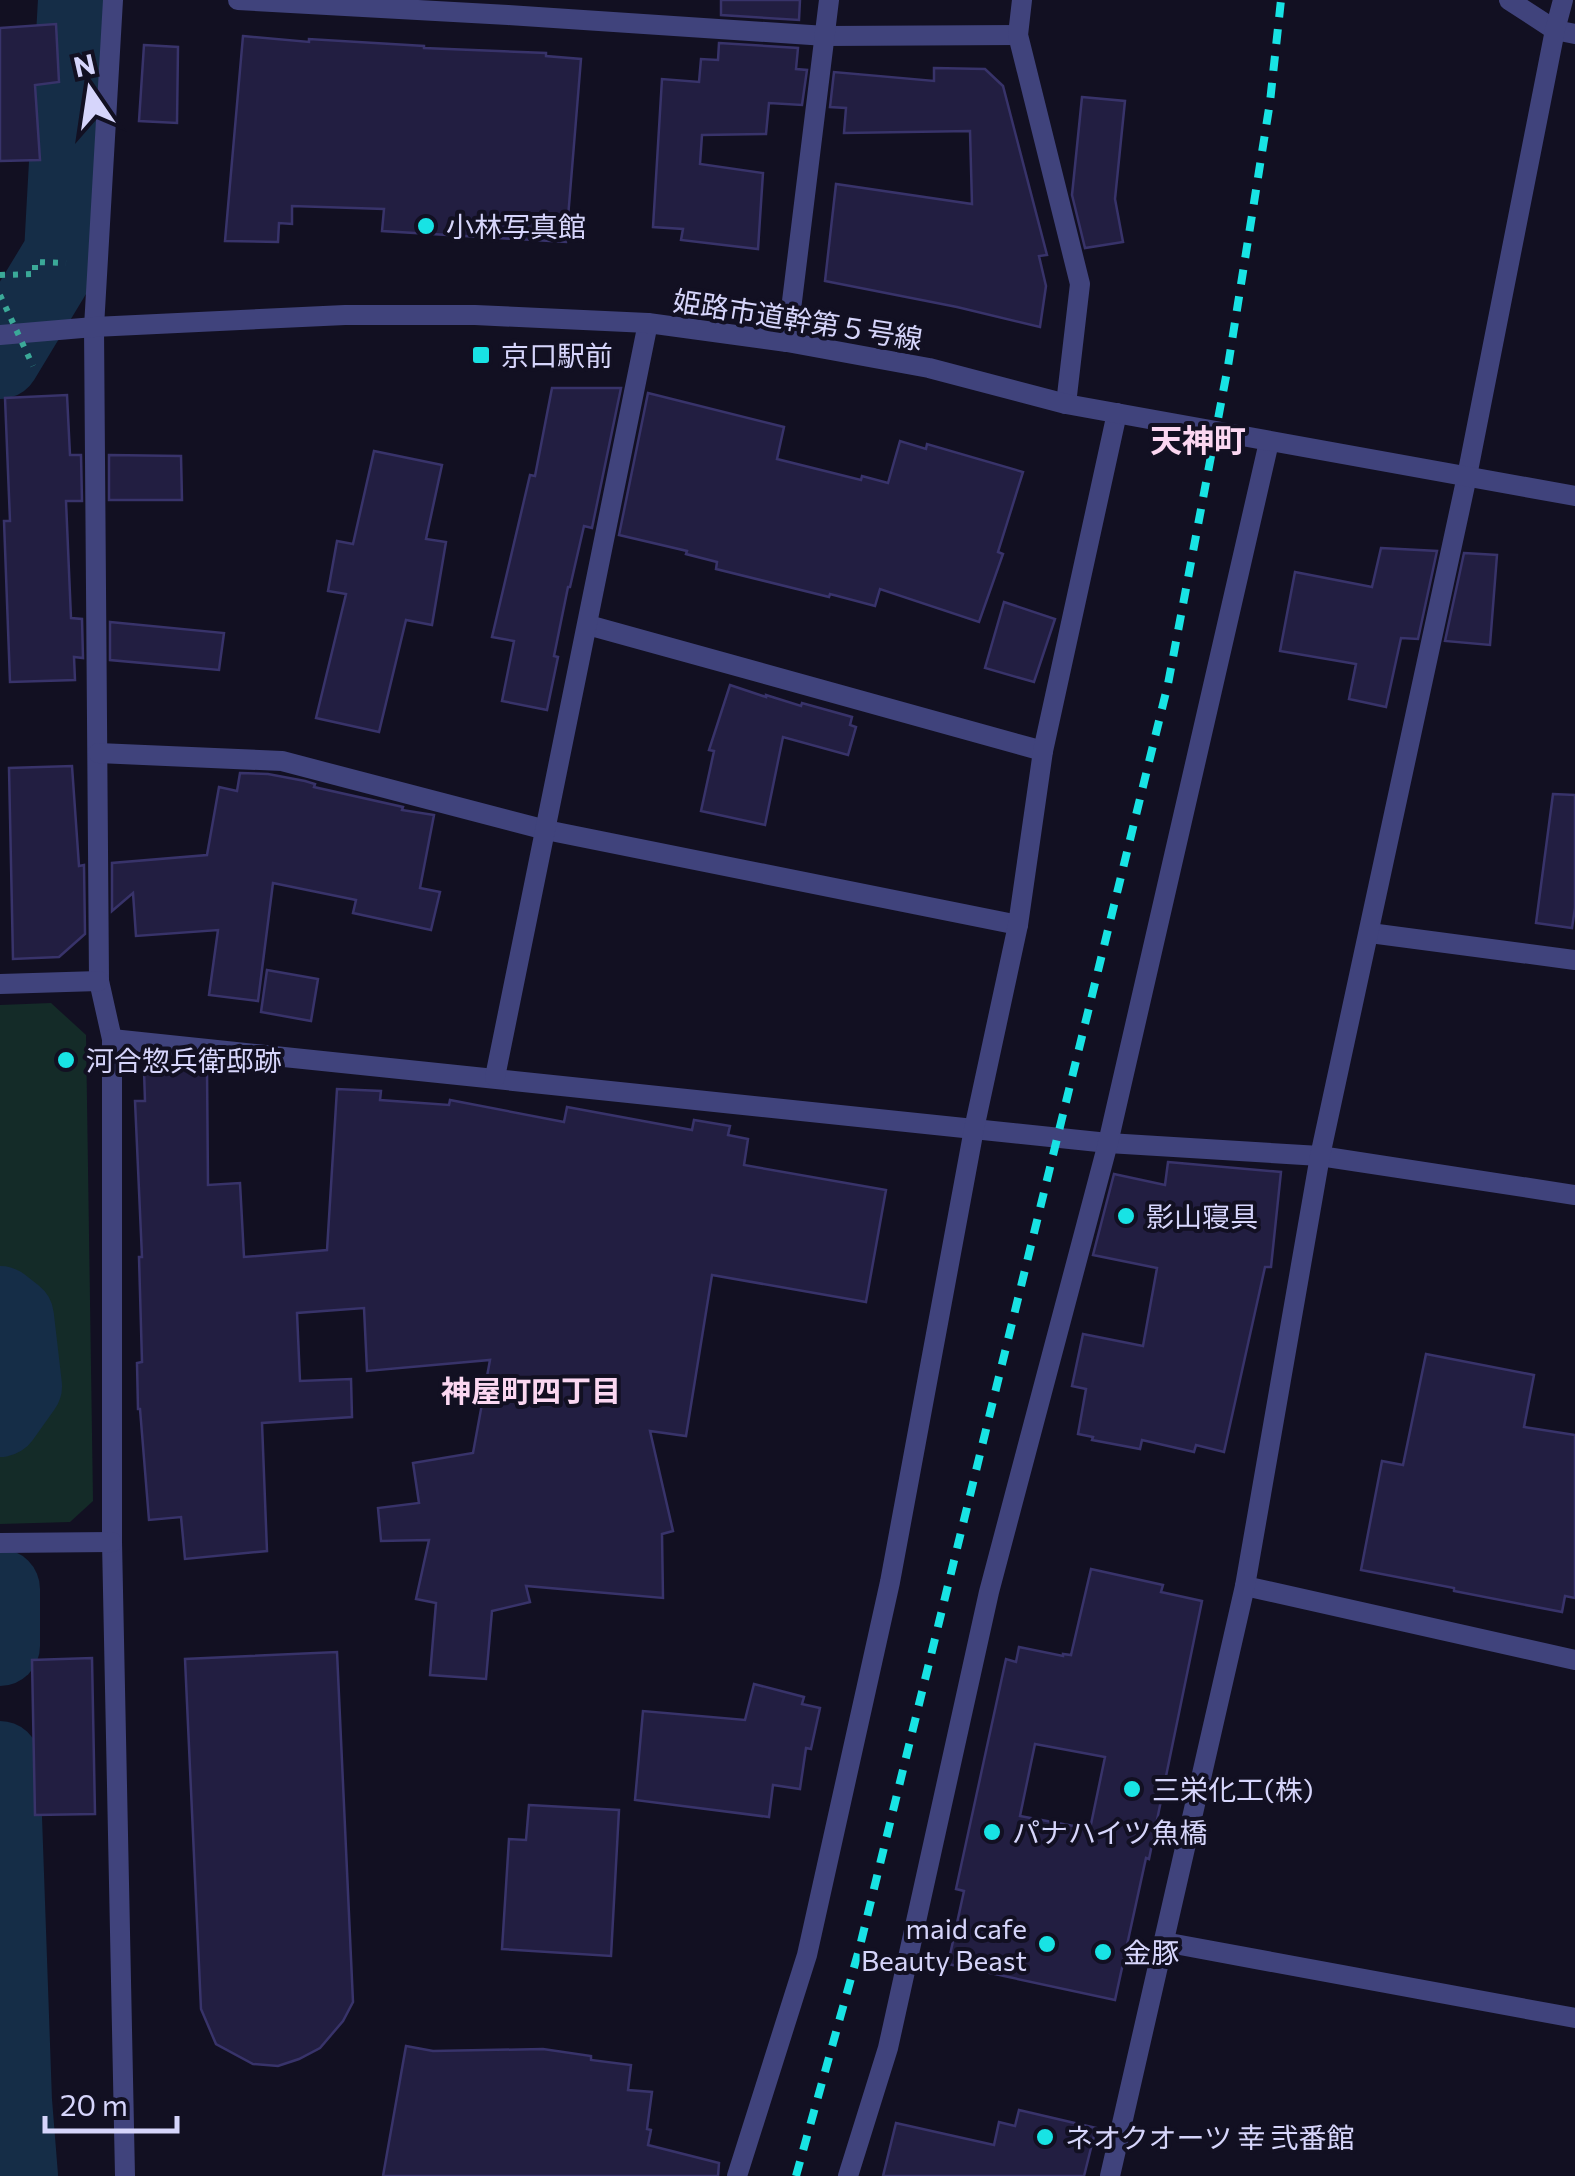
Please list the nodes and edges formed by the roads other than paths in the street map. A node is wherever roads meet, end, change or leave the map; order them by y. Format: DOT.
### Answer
graph roads {
  1 [pos="113,0"];
  2 [pos="238,0"];
  3 [pos="829,0"];
  4 [pos="1022,0"];
  5 [pos="1509,0"];
  6 [pos="1563,0"];
  7 [pos="1565,32"];
  8 [pos="826,36"];
  9 [pos="1018,36"];
  10 [pos="648,323"];
  11 [pos="94,326"];
  12 [pos="0,335"];
  13 [pos="786,342"];
  14 [pos="1066,404"];
  15 [pos="1117,413"];
  16 [pos="1269,442"];
  17 [pos="1467,476"];
  18 [pos="1575,496"];
  19 [pos="588,624"];
  20 [pos="1043,751"];
  21 [pos="98,754"];
  22 [pos="546,830"];
  23 [pos="1018,925"];
  24 [pos="1370,933"];
  25 [pos="1575,960"];
  26 [pos="99,981"];
  27 [pos="0,984"];
  28 [pos="112,1039"];
  29 [pos="494,1077"];
  30 [pos="974,1129"];
  31 [pos="1108,1143"];
  32 [pos="1320,1156"];
  33 [pos="1575,1195"];
  34 [pos="112,1542"];
  35 [pos="0,1543"];
  36 [pos="1245,1586"];
  37 [pos="1575,1660"];
  38 [pos="1164,1942"];
  39 [pos="1575,2018"];
  40 [pos="126,2176"];
  41 [pos="736,2176"];
  42 [pos="848,2176"];
  43 [pos="1110,2176"];
  1 -- 11 [label="street"];
  2 -- 8 [label="street"];
  3 -- 8 [label="street"];
  4 -- 9 [label="street"];
  5 -- 7 [label="street"];
  6 -- 7 [label="street"];
  7 -- 17 [label="street"];
  8 -- 9 [label="street"];
  8 -- 13 [label="street"];
  9 -- 14 [label="street"];
  10 -- 11 [label="street, 姫路市道幹第５号線"];
  10 -- 13 [label="street, 姫路市道幹第５号線"];
  10 -- 19 [label="street"];
  11 -- 12 [label="street, 姫路市道幹第５号線"];
  11 -- 21 [label="street"];
  13 -- 14 [label="street, 姫路市道幹第５号線"];
  14 -- 15 [label="street, 姫路市道幹第５号線"];
  15 -- 16 [label="street, 姫路市道幹第５号線"];
  15 -- 20 [label="street"];
  16 -- 17 [label="street, 姫路市道幹第５号線"];
  16 -- 31 [label="street"];
  17 -- 18 [label="street, 姫路市道幹第５号線"];
  17 -- 24 [label="street"];
  19 -- 20 [label="street"];
  19 -- 22 [label="street"];
  20 -- 23 [label="street"];
  21 -- 22 [label="street"];
  21 -- 26 [label="street"];
  22 -- 23 [label="street"];
  22 -- 29 [label="street"];
  23 -- 30 [label="street"];
  24 -- 25 [label="street"];
  24 -- 32 [label="street"];
  26 -- 27 [label="street"];
  26 -- 28 [label="street"];
  28 -- 29 [label="street"];
  28 -- 34 [label="street"];
  29 -- 30 [label="street"];
  30 -- 31 [label="street"];
  30 -- 41 [label="street"];
  31 -- 32 [label="street"];
  31 -- 42 [label="street"];
  32 -- 33 [label="street"];
  32 -- 36 [label="street"];
  34 -- 35 [label="street"];
  34 -- 40 [label="street"];
  36 -- 37 [label="street"];
  36 -- 38 [label="street"];
  38 -- 39 [label="street"];
  38 -- 43 [label="street"];
}
